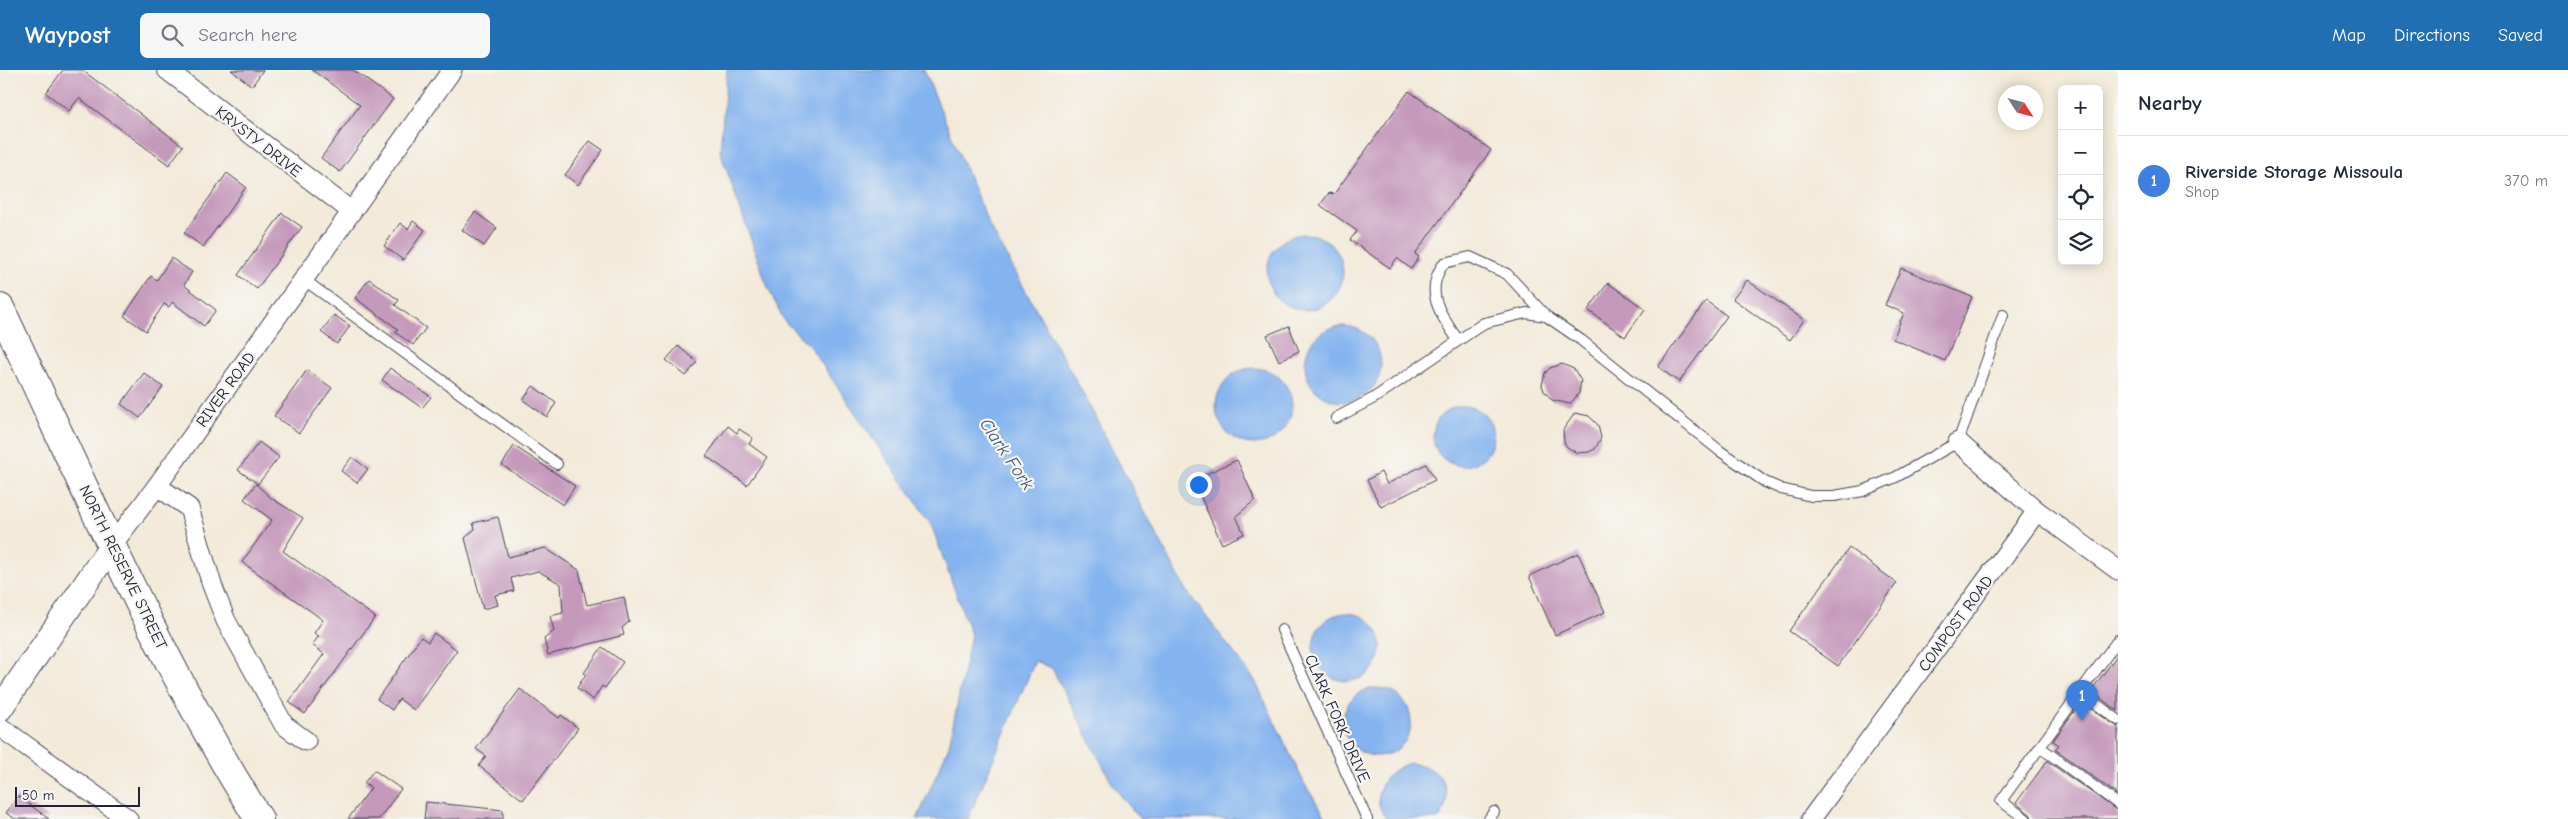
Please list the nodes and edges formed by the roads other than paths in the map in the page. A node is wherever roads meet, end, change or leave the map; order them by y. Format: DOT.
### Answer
graph roads {
  1 [pos="167,70"];
  2 [pos="452,70"];
  3 [pos="351,212"];
  4 [pos="303,279"];
  5 [pos="0,308"];
  6 [pos="2003,315"];
  7 [pos="1546,316"];
  8 [pos="1458,340"];
  9 [pos="1336,418"];
  10 [pos="1958,442"];
  11 [pos="557,464"];
  12 [pos="157,486"];
  13 [pos="2037,511"];
  14 [pos="112,545"];
  15 [pos="2118,570"];
  16 [pos="1282,630"];
  17 [pos="2118,640"];
  18 [pos="2080,692"];
  19 [pos="0,709"];
  20 [pos="2118,720"];
  21 [pos="0,727"];
  22 [pos="306,741"];
  23 [pos="2040,747"];
  24 [pos="2118,804"];
  25 [pos="128,819"];
  26 [pos="260,819"];
  27 [pos="1367,819"];
  28 [pos="1811,819"];
  29 [pos="2026,819"];
  1 -- 3 [label="street, KRYSTY DRIVE"];
  2 -- 3 [label="street, RIVER ROAD"];
  3 -- 4 [label="street, RIVER ROAD"];
  4 -- 11 [label="lane"];
  4 -- 12 [label="street, RIVER ROAD"];
  5 -- 14 [label="highway, NORTH RESERVE STREET"];
  6 -- 10 [label="lane"];
  7 -- 8 [label="lane"];
  7 -- 8 [label="lane"];
  7 -- 10 [label="lane"];
  8 -- 9 [label="lane"];
  10 -- 13 [label="street"];
  12 -- 14 [label="street, RIVER ROAD"];
  12 -- 22 [label="street"];
  13 -- 15 [label="street"];
  13 -- 28 [label="street, COMPOST ROAD"];
  14 -- 19 [label="street, RIVER ROAD"];
  14 -- 26 [label="highway, NORTH RESERVE STREET"];
  16 -- 27 [label="lane, CLARK FORK DRIVE"];
  17 -- 18 [label="lane"];
  18 -- 20 [label="lane"];
  18 -- 23 [label="lane"];
  21 -- 25 [label="street"];
  23 -- 24 [label="lane"];
  23 -- 29 [label="lane"];
}
